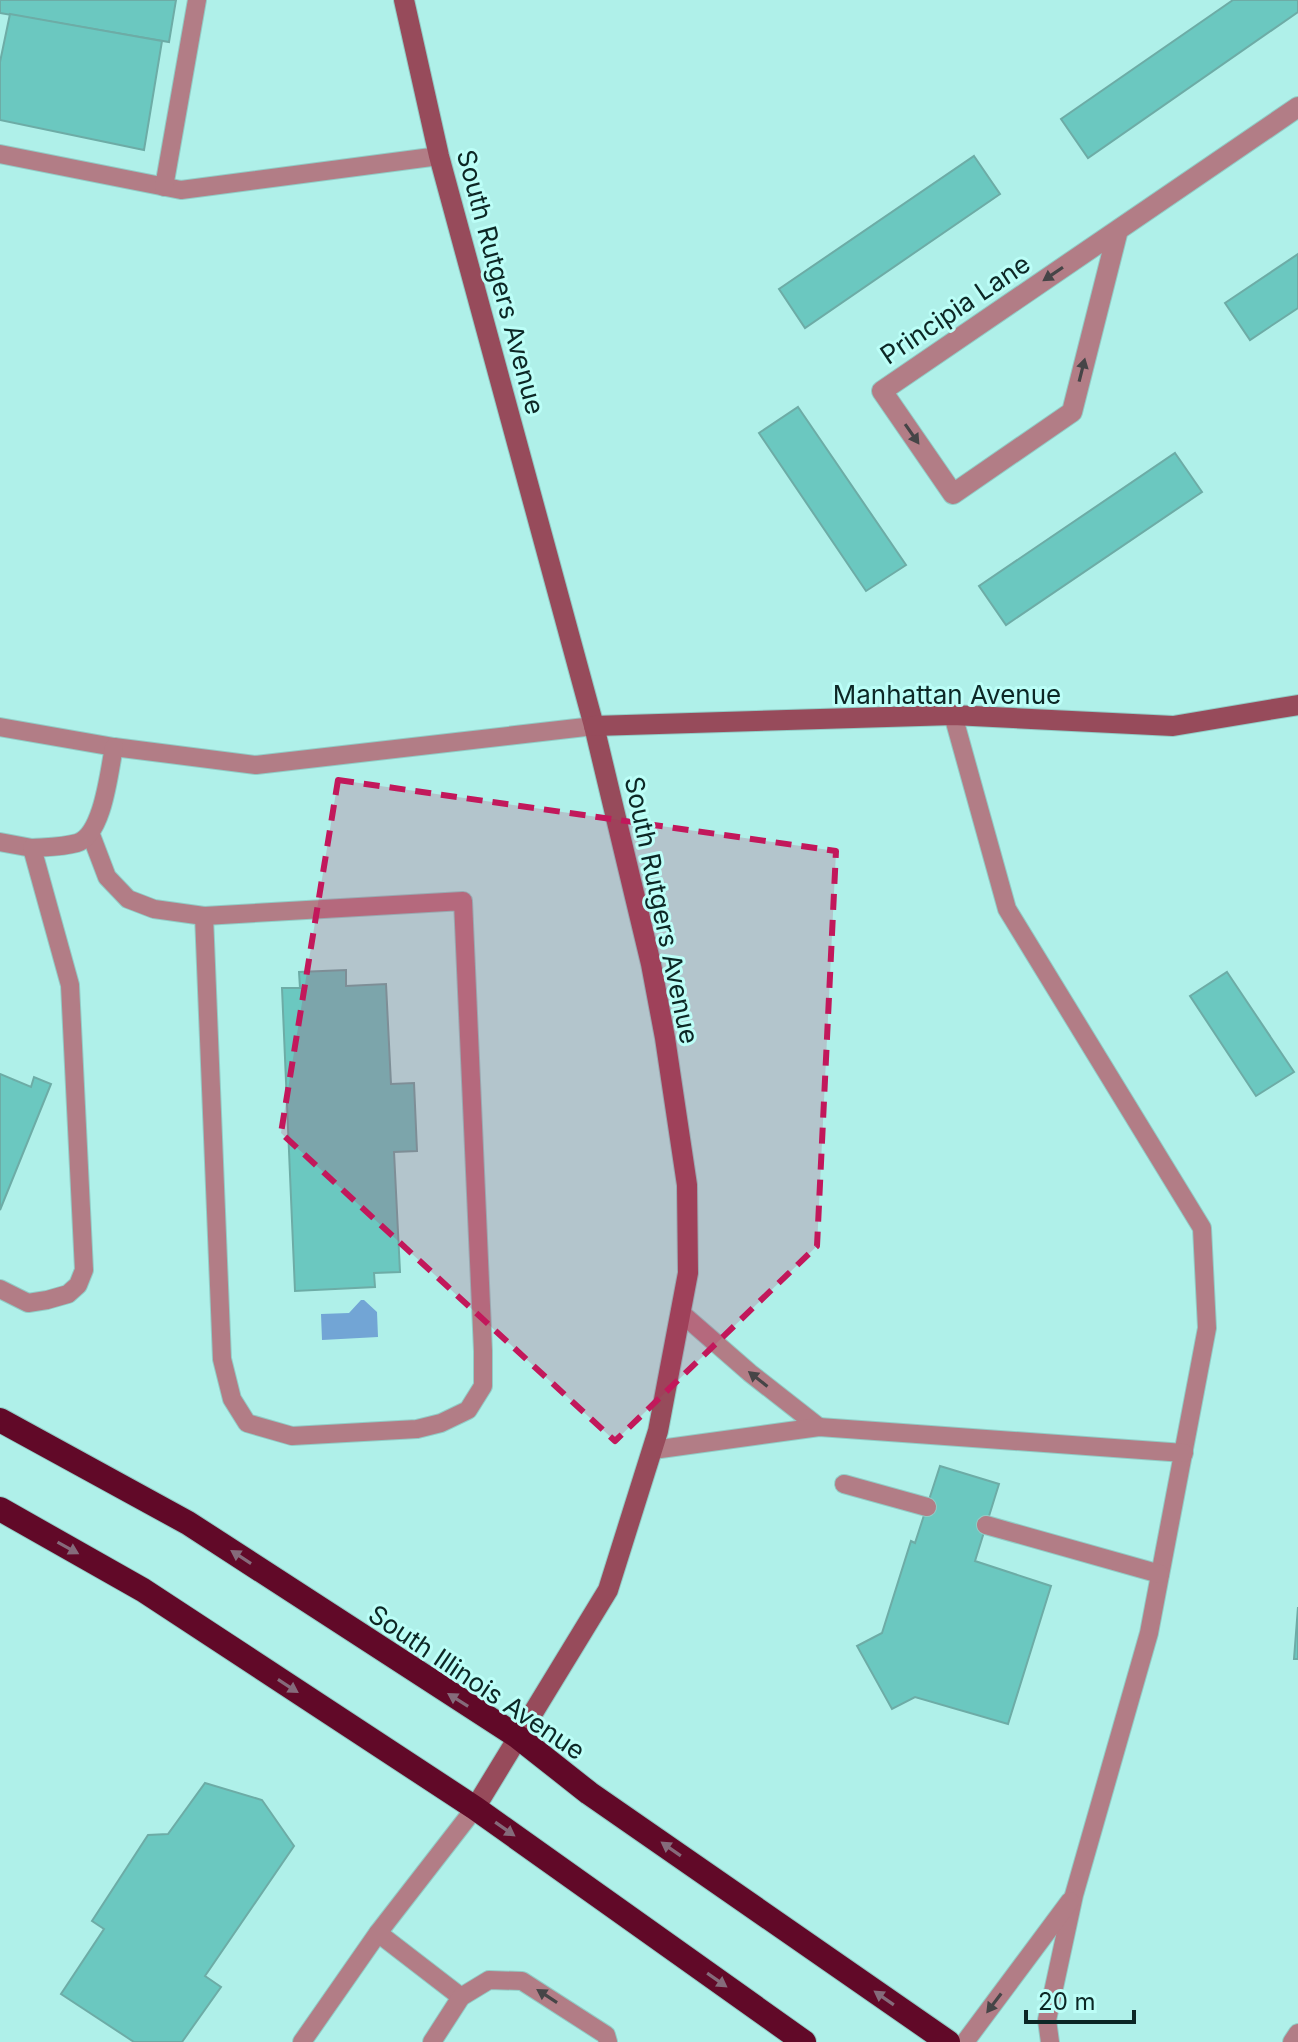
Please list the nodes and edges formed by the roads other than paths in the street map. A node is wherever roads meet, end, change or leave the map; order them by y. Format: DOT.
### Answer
graph roads {
  1 [pos="197,0"];
  2 [pos="404,0"];
  3 [pos="1298,107"];
  4 [pos="0,154"];
  5 [pos="439,156"];
  6 [pos="164,187"];
  7 [pos="1118,230"];
  8 [pos="1298,705"];
  9 [pos="953,715"];
  10 [pos="594,726"];
  11 [pos="0,727"];
  12 [pos="114,747"];
  13 [pos="91,835"];
  14 [pos="0,842"];
  15 [pos="32,848"];
  16 [pos="204,916"];
  17 [pos="0,1289"];
  18 [pos="680,1312"];
  19 [pos="0,1420"];
  20 [pos="819,1427"];
  21 [pos="653,1450"];
  22 [pos="1184,1453"];
  23 [pos="844,1484"];
  24 [pos="927,1507"];
  25 [pos="0,1509"];
  26 [pos="986,1525"];
  27 [pos="1160,1574"];
  28 [pos="518,1737"];
  29 [pos="475,1808"];
  30 [pos="1074,1895"];
  31 [pos="378,1933"];
  32 [pos="461,1997"];
  33 [pos="1298,2033"];
  34 [pos="302,2042"];
  35 [pos="432,2042"];
  36 [pos="608,2042"];
  37 [pos="804,2042"];
  38 [pos="948,2042"];
  39 [pos="965,2042"];
  40 [pos="1050,2042"];
  41 [pos="1292,2042"];
  1 -- 6 [label="lane"];
  2 -- 5 [label="street, South Rutgers Avenue"];
  3 -- 7 [label="street, Principia Lane"];
  4 -- 6 [label="lane"];
  5 -- 6 [label="lane"];
  5 -- 10 [label="street, South Rutgers Avenue"];
  7 -- 7 [label="street, Principia Lane, one-way"];
  8 -- 9 [label="street, Manhattan Avenue"];
  9 -- 10 [label="street, Manhattan Avenue"];
  9 -- 22 [label="lane"];
  10 -- 12 [label="lane"];
  10 -- 18 [label="street, South Rutgers Avenue"];
  11 -- 12 [label="lane"];
  12 -- 13 [label="lane"];
  13 -- 15 [label="lane"];
  13 -- 16 [label="lane"];
  14 -- 15 [label="lane"];
  15 -- 17 [label="lane"];
  16 -- 16 [label="lane"];
  20 -- 18 [label="lane, one-way"];
  18 -- 21 [label="street, South Rutgers Avenue"];
  28 -- 19 [label="highway, South Illinois Avenue, one-way"];
  20 -- 21 [label="lane"];
  20 -- 22 [label="lane"];
  21 -- 28 [label="street, South Rutgers Avenue"];
  22 -- 27 [label="lane"];
  23 -- 24 [label="lane"];
  25 -- 29 [label="highway, one-way"];
  26 -- 27 [label="lane"];
  27 -- 30 [label="lane"];
  28 -- 29 [label="street, South Rutgers Avenue"];
  38 -- 28 [label="highway, South Illinois Avenue, one-way"];
  29 -- 31 [label="lane"];
  29 -- 37 [label="highway, one-way"];
  30 -- 39 [label="lane, one-way"];
  30 -- 40 [label="lane"];
  31 -- 32 [label="lane"];
  31 -- 34 [label="lane"];
  32 -- 35 [label="lane"];
  36 -- 32 [label="lane, one-way"];
  33 -- 41 [label="lane"];
}
